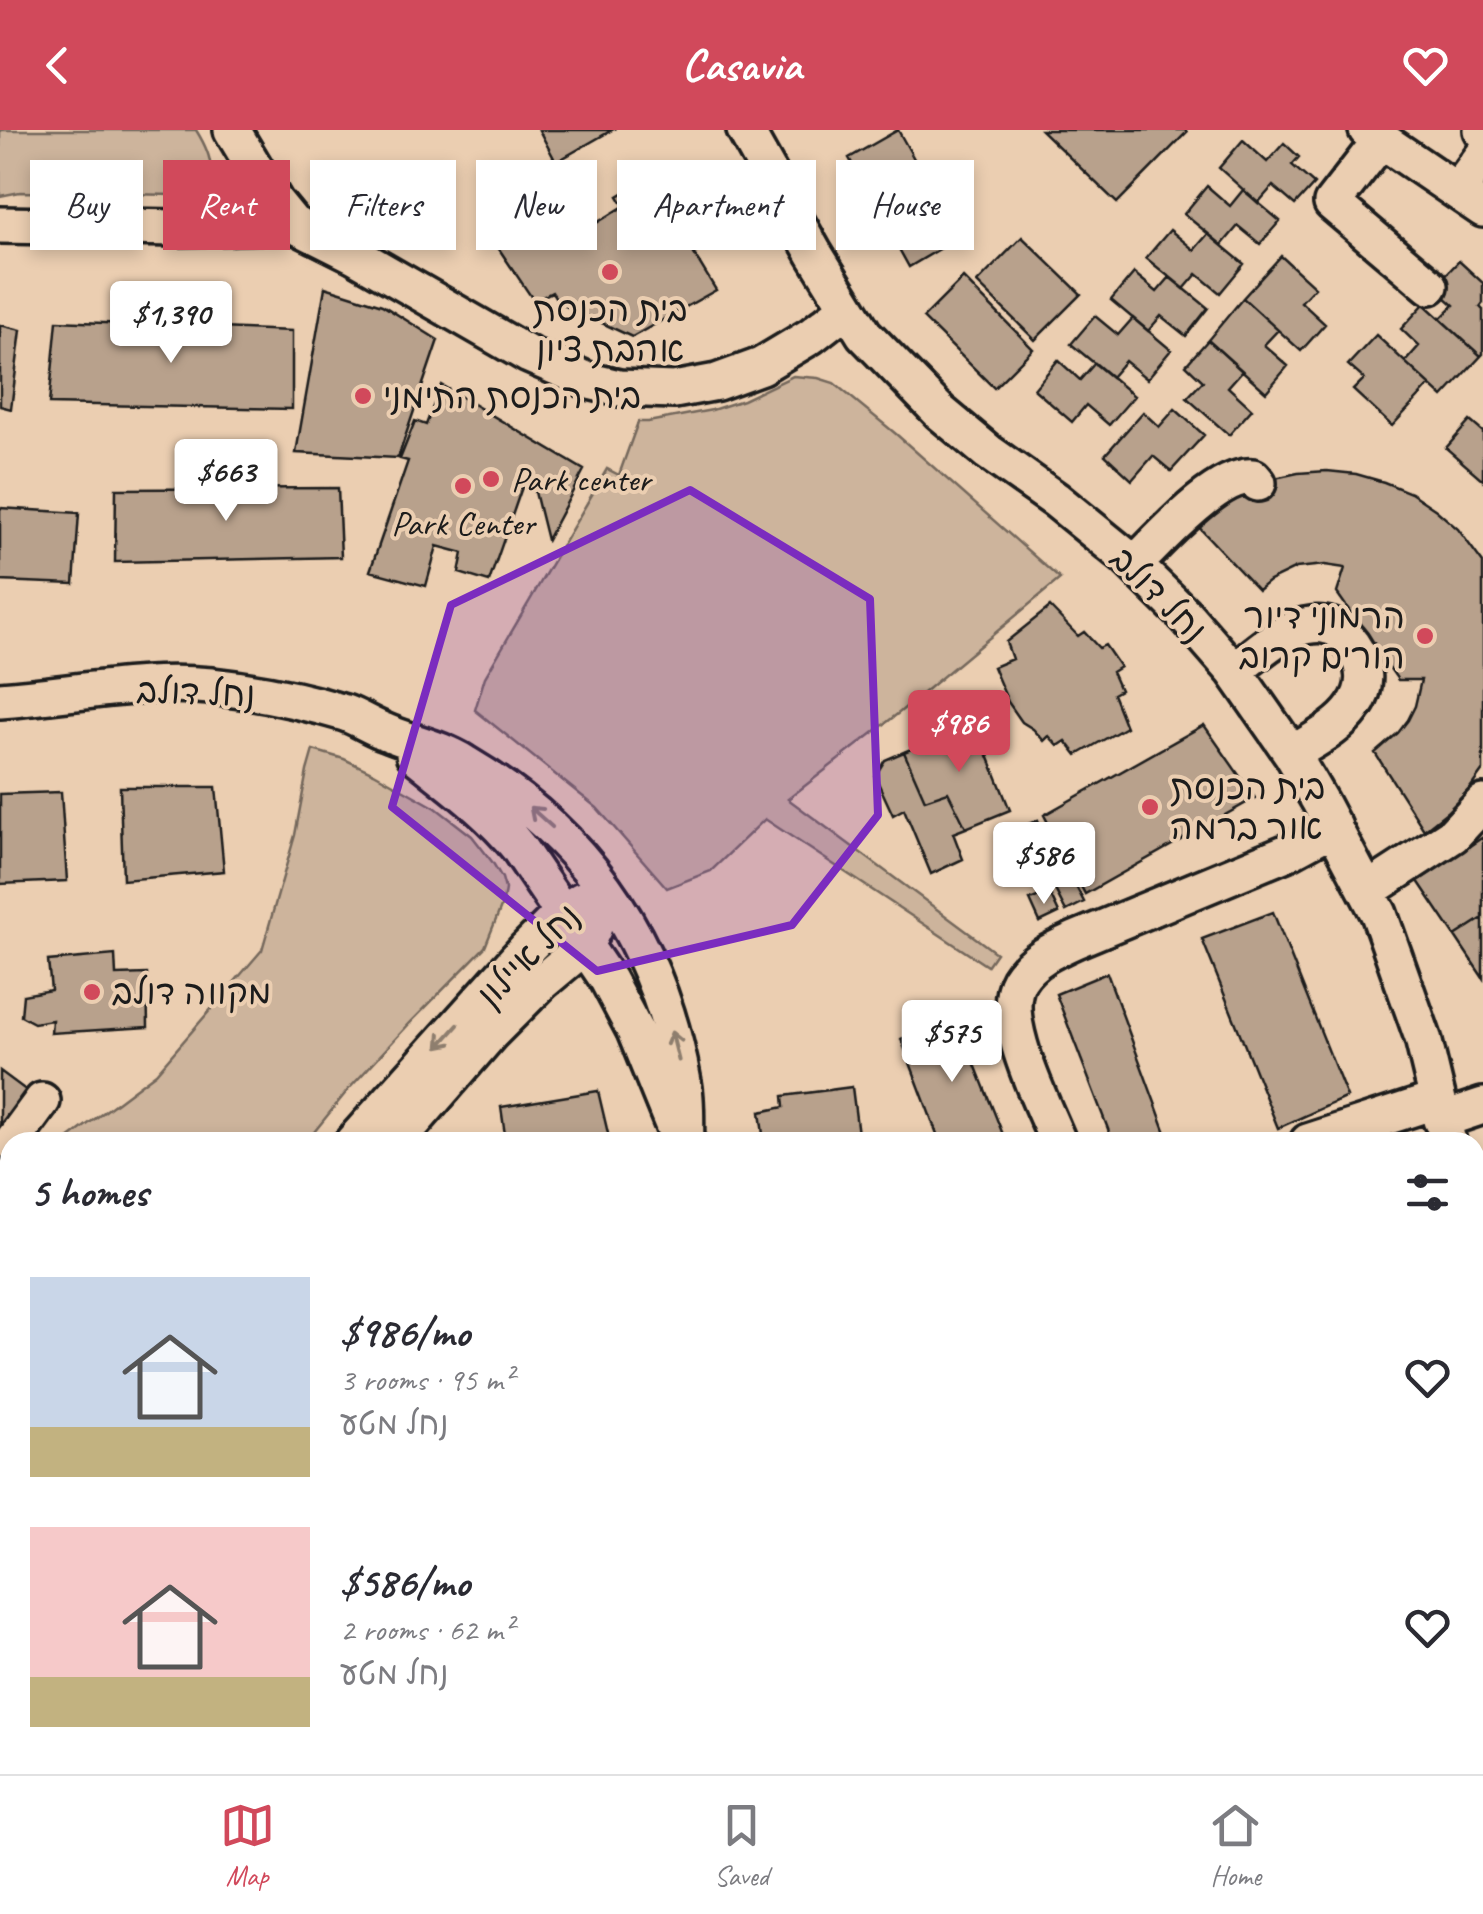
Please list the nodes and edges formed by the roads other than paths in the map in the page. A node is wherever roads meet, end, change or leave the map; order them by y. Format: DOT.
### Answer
graph roads {
  1 [pos="745,130"];
  2 [pos="1374,135"];
  3 [pos="240,144"];
  4 [pos="1483,156"];
  5 [pos="1470,200"];
  6 [pos="290,224"];
  7 [pos="294,224"];
  8 [pos="0,226"];
  9 [pos="163,227"];
  10 [pos="1430,286"];
  11 [pos="846,308"];
  12 [pos="1258,483"];
  13 [pos="1134,564"];
  14 [pos="1234,670"];
  15 [pos="0,700"];
  16 [pos="386,732"];
  17 [pos="1292,754"];
  18 [pos="1483,803"];
  19 [pos="1334,827"];
  20 [pos="606,890"];
  21 [pos="1367,890"];
  22 [pos="562,913"];
  23 [pos="585,946"];
  24 [pos="42,1101"];
  25 [pos="1483,1106"];
  26 [pos="1442,1121"];
  27 [pos="20,1132"];
  28 [pos="362,1132"];
  29 [pos="416,1132"];
  30 [pos="679,1132"];
  31 [pos="683,1132"];
  32 [pos="1054,1132"];
  33 [pos="1372,1132"];
  1 -- 11 [label="street, נחל דולב"];
  2 -- 5 [label="street"];
  2 -- 10 [label="street"];
  3 -- 7 [label="street"];
  4 -- 5 [label="street"];
  6 -- 7 [label="street"];
  7 -- 11 [label="street"];
  8 -- 9 [label="street"];
  11 -- 13 [label="street, נחל דולב"];
  12 -- 13 [label="street"];
  13 -- 14 [label="street, נחל דולב"];
  14 -- 17 [label="street, נחל דולב"];
  14 -- 17 [label="street"];
  15 -- 16 [label="street, נחל דולב"];
  20 -- 16 [label="street, נחל דולב, one-way"];
  16 -- 22 [label="street, נחל דולב"];
  17 -- 19 [label="street, נחל דולב"];
  18 -- 21 [label="street"];
  19 -- 21 [label="street, נחל דולב"];
  19 -- 32 [label="street"];
  20 -- 22 [label="street, נחל איילון"];
  20 -- 23 [label="street, נחל איילון"];
  31 -- 20 [label="street, נחל דולב, one-way"];
  21 -- 26 [label="street, נחל דולב"];
  22 -- 23 [label="street, נחל דולב"];
  22 -- 28 [label="street, נחל איילון, one-way"];
  23 -- 29 [label="street, נחל איילון"];
  23 -- 30 [label="street, נחל דולב"];
  24 -- 27 [label="street"];
  25 -- 26 [label="street"];
  26 -- 33 [label="street"];
}
